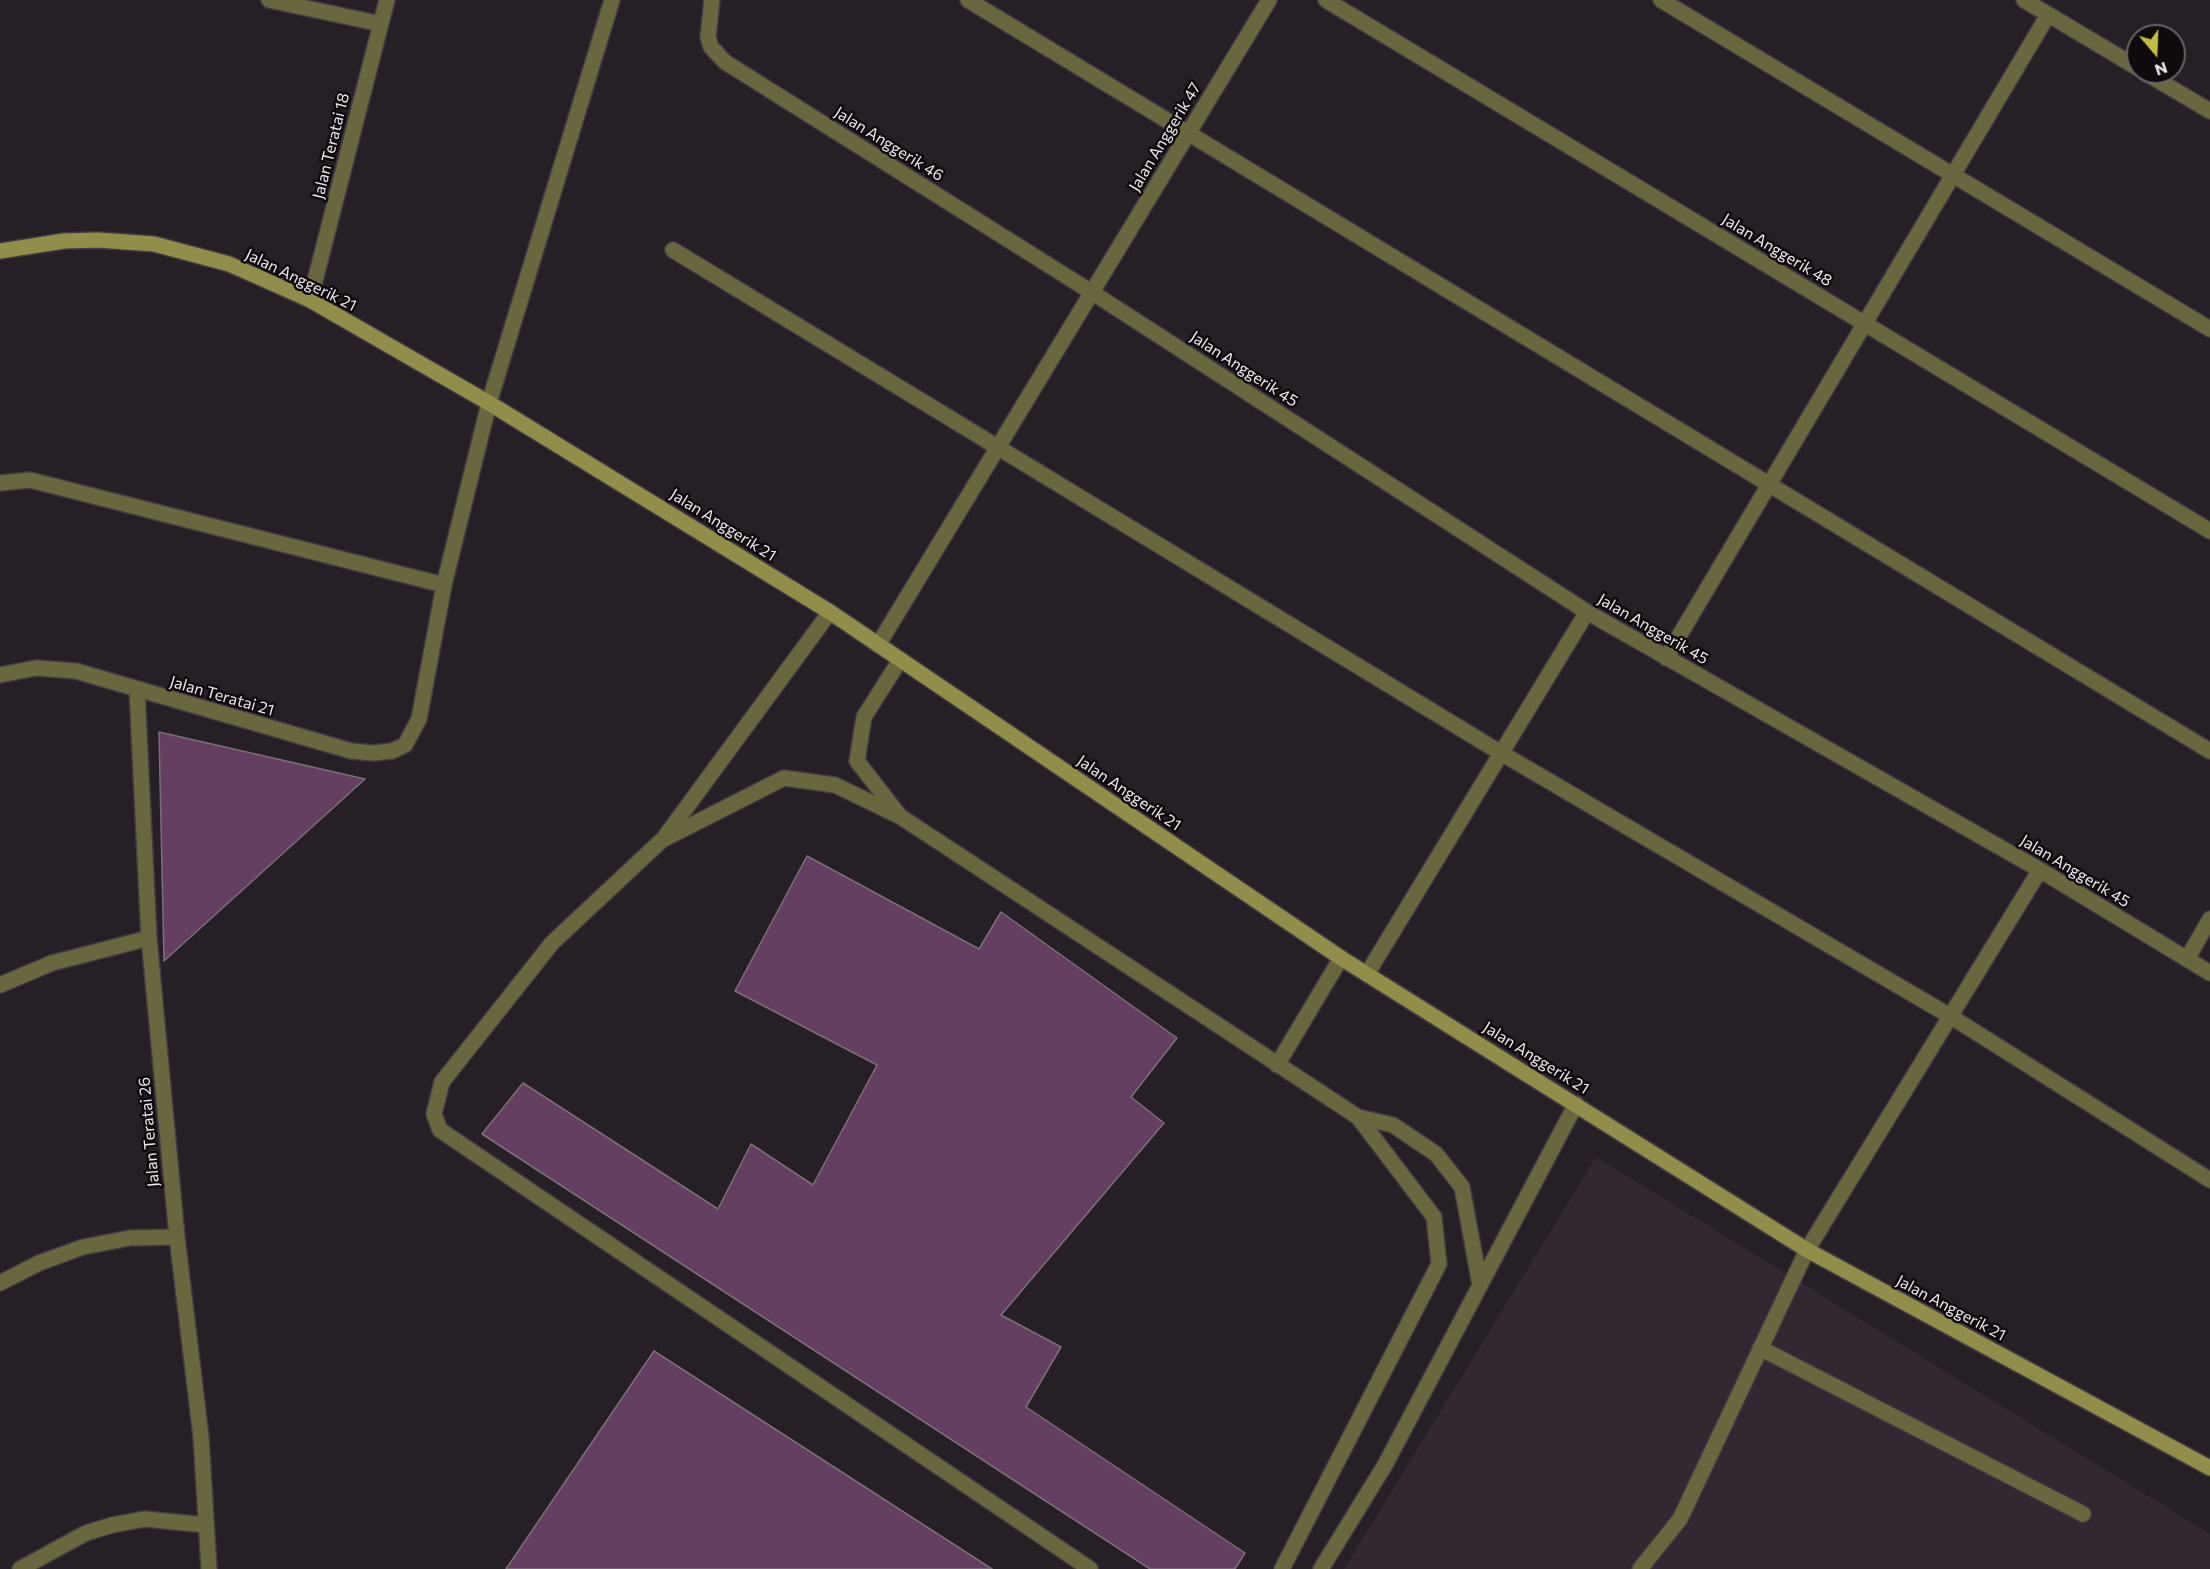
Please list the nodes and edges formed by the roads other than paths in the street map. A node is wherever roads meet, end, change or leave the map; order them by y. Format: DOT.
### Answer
graph roads {
  1 [pos="269,0"];
  2 [pos="387,0"];
  3 [pos="612,0"];
  4 [pos="711,0"];
  5 [pos="968,0"];
  6 [pos="1269,0"];
  7 [pos="1326,0"];
  8 [pos="1661,0"];
  9 [pos="2024,0"];
  10 [pos="2048,15"];
  11 [pos="381,24"];
  12 [pos="2126,61"];
  13 [pos="2164,84"];
  14 [pos="2210,111"];
  15 [pos="1188,134"];
  16 [pos="1952,174"];
  17 [pos="673,250"];
  18 [pos="0,252"];
  19 [pos="1093,293"];
  20 [pos="310,300"];
  21 [pos="1865,323"];
  22 [pos="2210,329"];
  23 [pos="489,403"];
  24 [pos="998,449"];
  25 [pos="0,483"];
  26 [pos="1769,484"];
  27 [pos="2210,531"];
  28 [pos="444,585"];
  29 [pos="830,612"];
  30 [pos="1587,612"];
  31 [pos="878,645"];
  32 [pos="1666,658"];
  33 [pos="900,660"];
  34 [pos="0,675"];
  35 [pos="137,691"];
  36 [pos="2210,751"];
  37 [pos="1502,753"];
  38 [pos="901,817"];
  39 [pos="662,840"];
  40 [pos="2040,870"];
  41 [pos="2210,919"];
  42 [pos="149,938"];
  43 [pos="1341,958"];
  44 [pos="2187,959"];
  45 [pos="2210,973"];
  46 [pos="1367,974"];
  47 [pos="0,985"];
  48 [pos="1950,1016"];
  49 [pos="1277,1065"];
  50 [pos="1576,1104"];
  51 [pos="1358,1117"];
  52 [pos="2210,1180"];
  53 [pos="177,1237"];
  54 [pos="1807,1250"];
  55 [pos="0,1283"];
  56 [pos="1480,1285"];
  57 [pos="1760,1348"];
  58 [pos="2210,1468"];
  59 [pos="2083,1514"];
  60 [pos="206,1525"];
  61 [pos="20,1569"];
  62 [pos="209,1569"];
  63 [pos="1090,1569"];
  64 [pos="1282,1569"];
  65 [pos="1322,1569"];
  66 [pos="1640,1569"];
  1 -- 11 [label="street"];
  2 -- 11 [label="street, Jalan Teratai 18"];
  3 -- 23 [label="street, Jalan Teratai 21"];
  4 -- 19 [label="street, Jalan Anggerik 46"];
  5 -- 15 [label="street"];
  6 -- 15 [label="street, Jalan Anggerik 47"];
  7 -- 21 [label="street, Jalan Anggerik 48"];
  8 -- 16 [label="street"];
  9 -- 10 [label="street"];
  10 -- 12 [label="street"];
  10 -- 16 [label="street"];
  11 -- 20 [label="street, Jalan Teratai 18"];
  13 -- 14 [label="street"];
  15 -- 19 [label="street, Jalan Anggerik 47"];
  15 -- 26 [label="street"];
  16 -- 21 [label="street"];
  16 -- 22 [label="street"];
  17 -- 24 [label="street"];
  18 -- 20 [label="street, Jalan Anggerik 21"];
  19 -- 24 [label="street, Jalan Anggerik 47"];
  19 -- 30 [label="street, Jalan Anggerik 45"];
  20 -- 23 [label="street, Jalan Anggerik 21"];
  21 -- 26 [label="street"];
  21 -- 27 [label="street, Jalan Anggerik 48"];
  23 -- 28 [label="street, Jalan Teratai 21"];
  23 -- 29 [label="street, Jalan Anggerik 21"];
  24 -- 31 [label="street, Jalan Anggerik 47"];
  24 -- 37 [label="street"];
  25 -- 28 [label="street"];
  26 -- 32 [label="street"];
  26 -- 36 [label="street"];
  28 -- 35 [label="street, Jalan Teratai 21"];
  29 -- 31 [label="street, Jalan Anggerik 21"];
  29 -- 39 [label="street"];
  30 -- 32 [label="street, Jalan Anggerik 45"];
  30 -- 37 [label="street"];
  31 -- 33 [label="street, Jalan Anggerik 21"];
  32 -- 40 [label="street, Jalan Anggerik 45"];
  33 -- 38 [label="street"];
  33 -- 43 [label="street, Jalan Anggerik 21"];
  34 -- 35 [label="street, Jalan Teratai 21"];
  35 -- 42 [label="street, Jalan Teratai 26"];
  37 -- 46 [label="street"];
  37 -- 48 [label="street"];
  38 -- 39 [label="street"];
  38 -- 49 [label="street"];
  39 -- 63 [label="street"];
  40 -- 44 [label="street, Jalan Anggerik 45"];
  40 -- 48 [label="street"];
  41 -- 44 [label="street"];
  42 -- 47 [label="street"];
  42 -- 53 [label="street, Jalan Teratai 26"];
  43 -- 46 [label="street, Jalan Anggerik 21"];
  43 -- 49 [label="street"];
  44 -- 45 [label="street, Jalan Anggerik 45"];
  46 -- 50 [label="street, Jalan Anggerik 21"];
  48 -- 52 [label="street"];
  48 -- 54 [label="street"];
  49 -- 51 [label="street"];
  50 -- 54 [label="street, Jalan Anggerik 21"];
  50 -- 56 [label="street"];
  51 -- 56 [label="street"];
  51 -- 64 [label="street"];
  53 -- 55 [label="street"];
  53 -- 60 [label="street, Jalan Teratai 26"];
  54 -- 57 [label="street"];
  54 -- 58 [label="street, Jalan Anggerik 21"];
  56 -- 65 [label="street"];
  57 -- 59 [label="street"];
  57 -- 66 [label="street"];
  60 -- 61 [label="street"];
  60 -- 62 [label="street, Jalan Teratai 26"];
}
